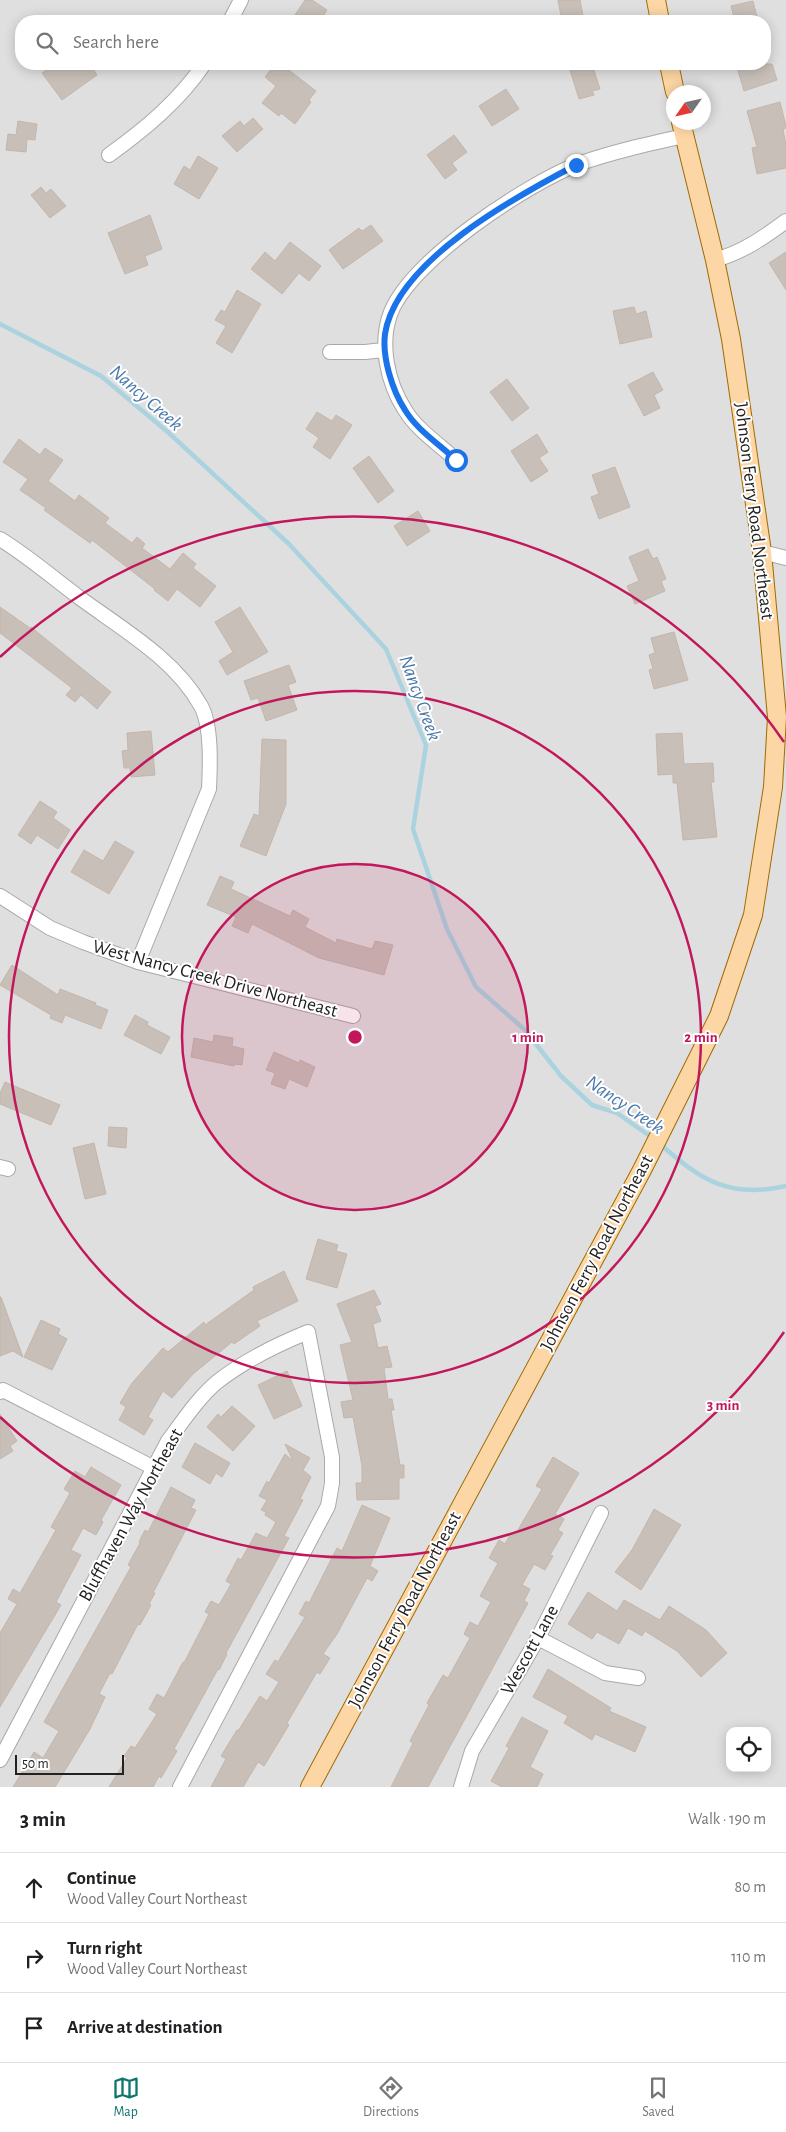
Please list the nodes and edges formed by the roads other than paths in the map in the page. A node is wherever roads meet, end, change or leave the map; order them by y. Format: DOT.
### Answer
graph roads {
  1 [pos="241,0"];
  2 [pos="656,0"];
  3 [pos="233,15"];
  4 [pos="659,15"];
  5 [pos="200,70"];
  6 [pos="670,70"];
  7 [pos="674,85"];
  8 [pos="680,130"];
  9 [pos="683,130"];
  10 [pos="109,155"];
  11 [pos="786,221"];
  12 [pos="715,260"];
  13 [pos="384,350"];
  14 [pos="330,352"];
  15 [pos="456,460"];
  16 [pos="0,539"];
  17 [pos="762,552"];
  18 [pos="786,558"];
  19 [pos="0,896"];
  20 [pos="138,962"];
  21 [pos="352,1016"];
  22 [pos="0,1392"];
  23 [pos="154,1468"];
  24 [pos="601,1513"];
  25 [pos="538,1638"];
  26 [pos="638,1678"];
  27 [pos="0,1760"];
  28 [pos="180,1787"];
  29 [pos="310,1787"];
  30 [pos="461,1787"];
  1 -- 3 [label="street"];
  2 -- 4 [label="main road"];
  5 -- 10 [label="street"];
  6 -- 7 [label="main road"];
  8 -- 13 [label="street"];
  9 -- 12 [label="main road, Johnson Ferry Road Northeast"];
  11 -- 12 [label="street"];
  12 -- 17 [label="main road, Johnson Ferry Road Northeast"];
  13 -- 14 [label="street"];
  13 -- 15 [label="street"];
  16 -- 20 [label="street"];
  17 -- 18 [label="street"];
  17 -- 29 [label="main road, Johnson Ferry Road Northeast"];
  19 -- 20 [label="street, West Nancy Creek Drive Northeast"];
  20 -- 21 [label="street, West Nancy Creek Drive Northeast"];
  22 -- 23 [label="street"];
  23 -- 27 [label="street, Bluffhaven Way Northeast"];
  23 -- 28 [label="street, Bluffhaven Way Northeast"];
  24 -- 25 [label="street, Wescott Lane"];
  25 -- 26 [label="street"];
  25 -- 30 [label="street, Wescott Lane"];
}
